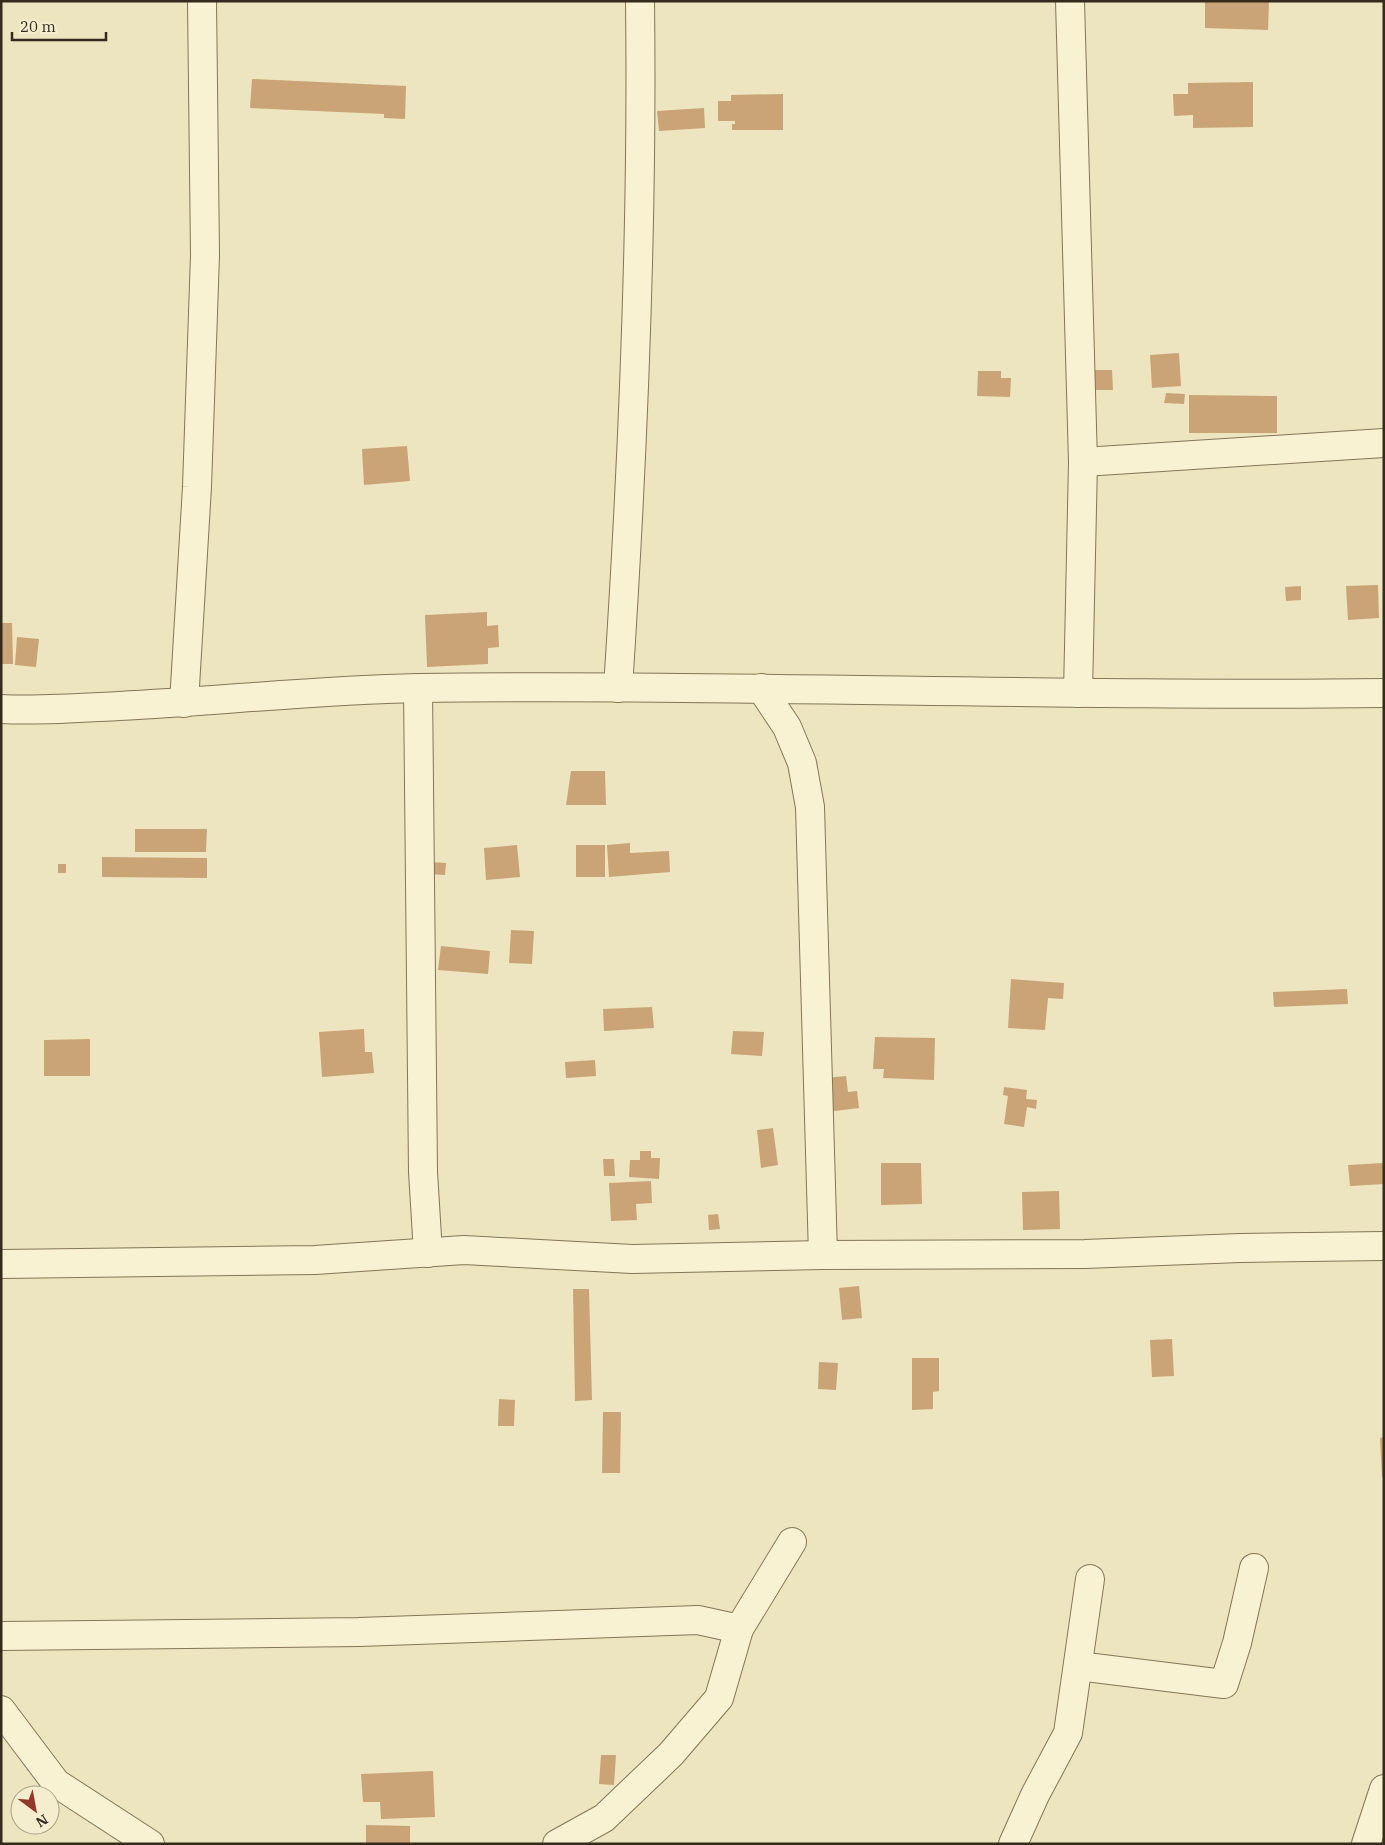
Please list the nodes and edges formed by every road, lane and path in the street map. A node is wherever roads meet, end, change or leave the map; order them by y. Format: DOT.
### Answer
graph roads {
  1 [pos="202,1"];
  2 [pos="640,1"];
  3 [pos="1070,1"];
  4 [pos="1384,443"];
  5 [pos="1083,462"];
  6 [pos="418,688"];
  7 [pos="618,688"];
  8 [pos="761,688"];
  9 [pos="1078,693"];
  10 [pos="1384,693"];
  11 [pos="184,703"];
  12 [pos="1,708"];
  13 [pos="1384,1246"];
  14 [pos="428,1253"];
  15 [pos="823,1255"];
  16 [pos="1,1264"];
  17 [pos="792,1542"];
  18 [pos="1254,1568"];
  19 [pos="1090,1579"];
  20 [pos="739,1629"];
  21 [pos="1,1636"];
  22 [pos="1078,1666"];
  23 [pos="1,1710"];
  24 [pos="1384,1789"];
  25 [pos="150,1844"];
  26 [pos="557,1844"];
  27 [pos="1013,1844"];
  28 [pos="1366,1844"];
  1 -- 11 [label="street"];
  2 -- 7 [label="street"];
  3 -- 5 [label="street"];
  4 -- 5 [label="street"];
  5 -- 9 [label="street"];
  6 -- 7 [label="street"];
  6 -- 11 [label="street"];
  6 -- 14 [label="street"];
  7 -- 8 [label="street"];
  8 -- 9 [label="street"];
  8 -- 15 [label="street"];
  9 -- 10 [label="street"];
  11 -- 12 [label="street"];
  13 -- 15 [label="street"];
  14 -- 15 [label="street"];
  14 -- 16 [label="street"];
  17 -- 20 [label="street"];
  18 -- 22 [label="street"];
  19 -- 22 [label="street"];
  20 -- 21 [label="street"];
  20 -- 26 [label="street"];
  22 -- 27 [label="street"];
  23 -- 25 [label="street"];
  24 -- 28 [label="street"];
}
